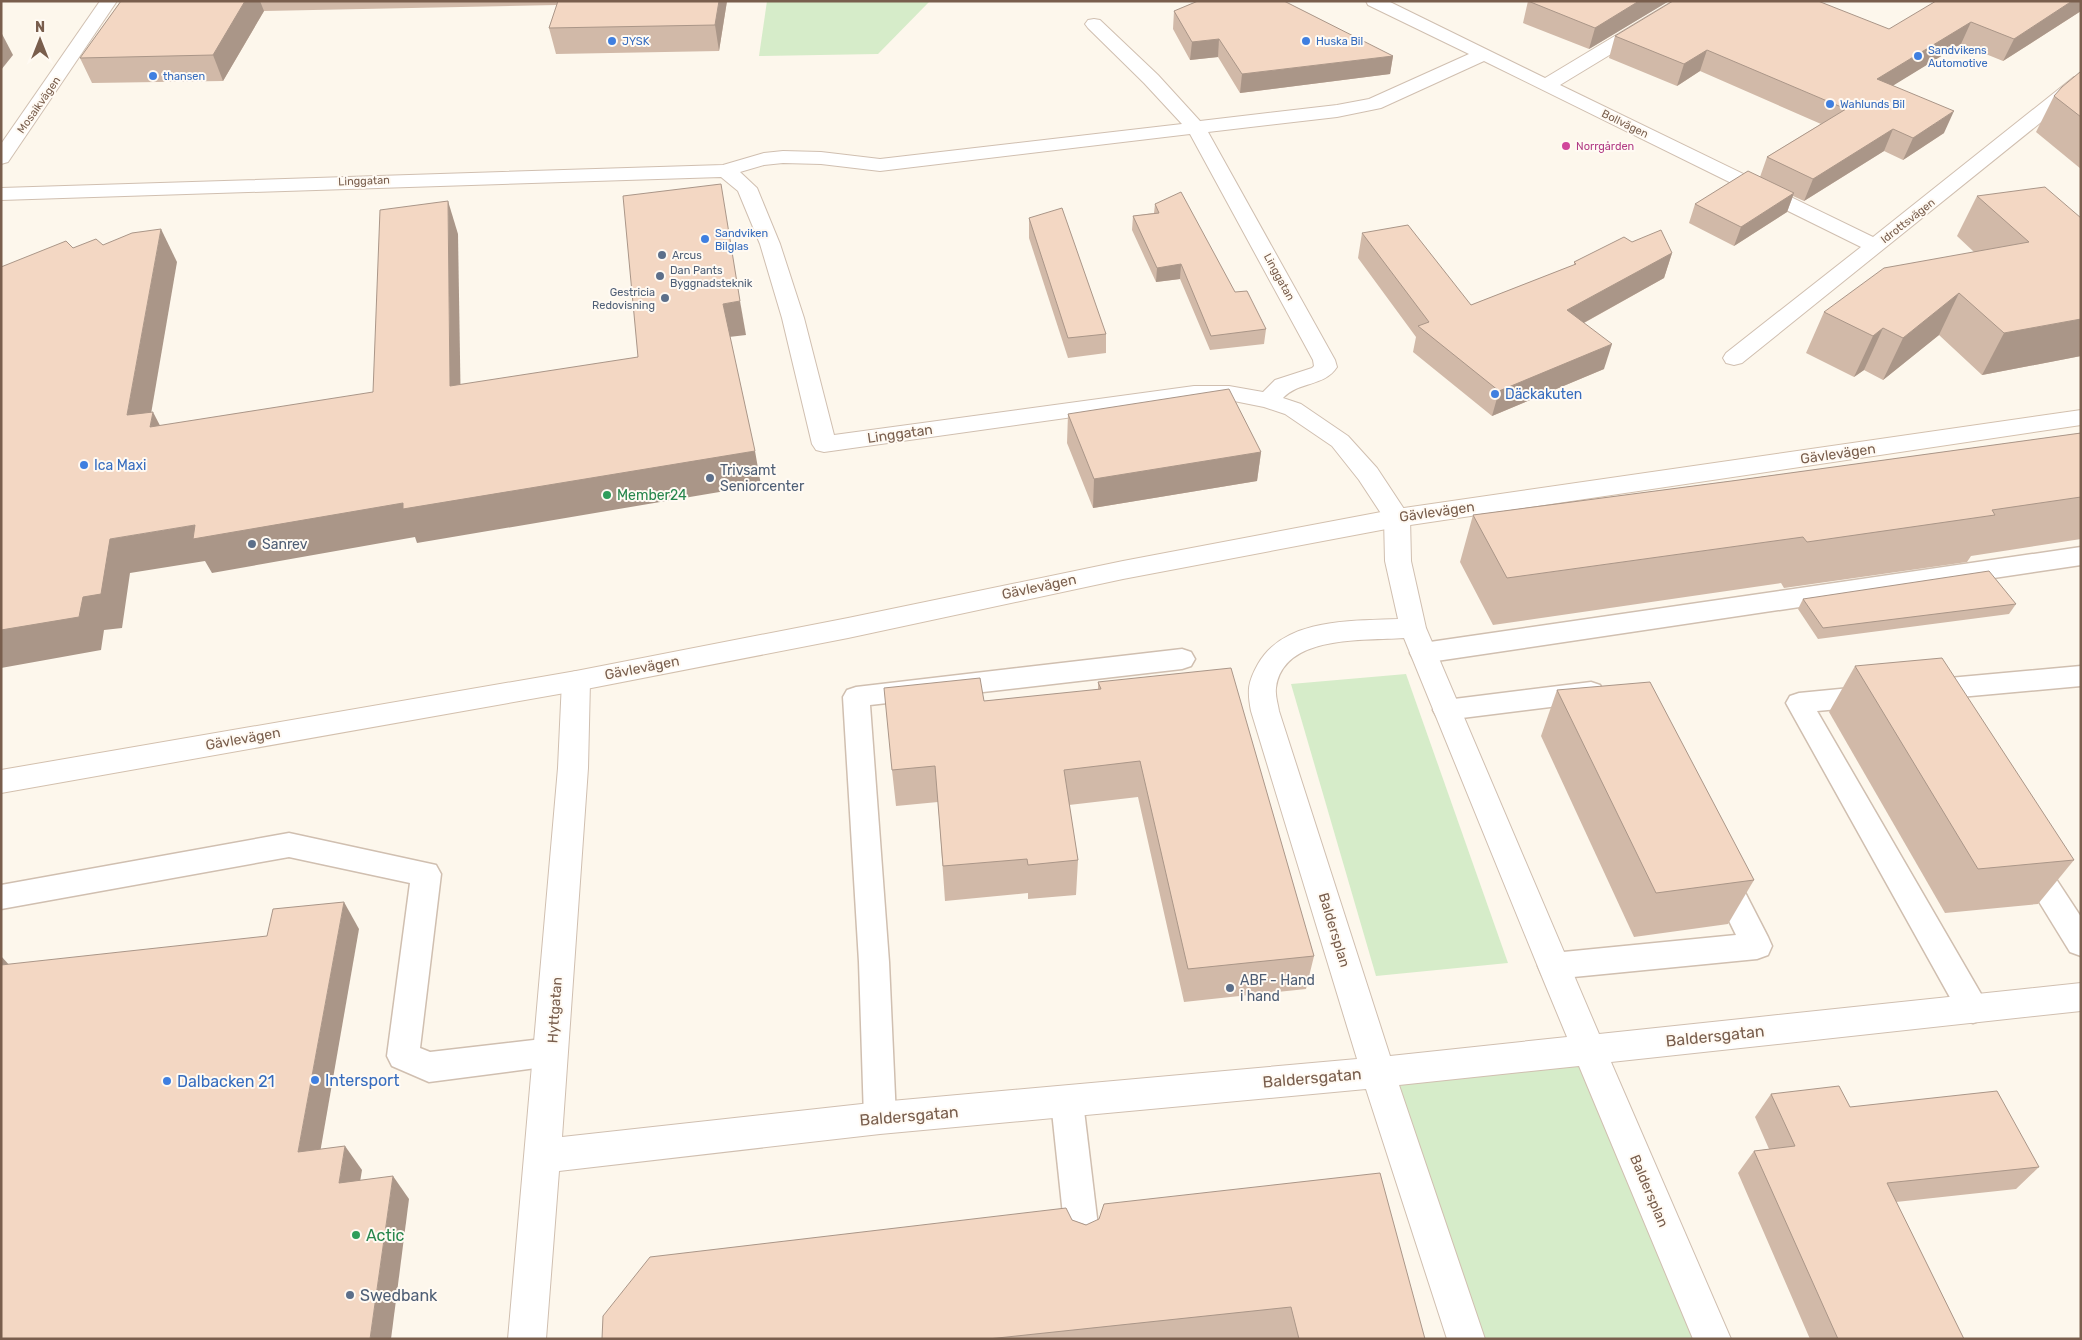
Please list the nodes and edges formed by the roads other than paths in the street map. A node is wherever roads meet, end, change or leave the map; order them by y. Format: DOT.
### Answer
graph roads {
  1 [pos="110,1"];
  2 [pos="1374,1"];
  3 [pos="1686,1"];
  4 [pos="1094,24"];
  5 [pos="1483,55"];
  6 [pos="1546,85"];
  7 [pos="2077,90"];
  8 [pos="1196,128"];
  9 [pos="1,158"];
  10 [pos="726,170"];
  11 [pos="1,194"];
  12 [pos="1876,246"];
  13 [pos="1734,358"];
  14 [pos="1269,401"];
  15 [pos="2081,417"];
  16 [pos="1397,518"];
  17 [pos="2081,556"];
  18 [pos="1418,640"];
  19 [pos="1182,659"];
  20 [pos="2081,676"];
  21 [pos="576,681"];
  22 [pos="1616,689"];
  23 [pos="1906,692"];
  24 [pos="1446,710"];
  25 [pos="1938,716"];
  26 [pos="1,782"];
  27 [pos="2018,842"];
  28 [pos="1712,857"];
  29 [pos="1,897"];
  30 [pos="2081,943"];
  31 [pos="1553,966"];
  32 [pos="2081,997"];
  33 [pos="1973,1009"];
  34 [pos="1589,1049"];
  35 [pos="551,1052"];
  36 [pos="1379,1072"];
  37 [pos="1067,1102"];
  38 [pos="880,1118"];
  39 [pos="543,1156"];
  40 [pos="1083,1243"];
  41 [pos="527,1339"];
  42 [pos="1466,1339"];
  43 [pos="1712,1339"];
  1 -- 9 [label="street, Mosaikvägen"];
  2 -- 5 [label="street, Bollvägen"];
  3 -- 6 [label="street"];
  4 -- 8 [label="street, Linggatan"];
  5 -- 6 [label="street, Bollvägen"];
  5 -- 8 [label="street, Linggatan"];
  6 -- 12 [label="street, Bollvägen"];
  7 -- 12 [label="street, Idrottsvägen"];
  8 -- 10 [label="street, Linggatan"];
  8 -- 14 [label="street, Linggatan"];
  10 -- 11 [label="street, Linggatan"];
  10 -- 14 [label="street, Linggatan"];
  12 -- 13 [label="street, Idrottsvägen"];
  14 -- 16 [label="street, Linggatan"];
  15 -- 16 [label="street, Gävlevägen"];
  16 -- 18 [label="street, Baldersplan"];
  16 -- 21 [label="street, Gävlevägen"];
  17 -- 18 [label="lane"];
  18 -- 24 [label="street, Baldersplan"];
  18 -- 36 [label="street, Baldersplan"];
  19 -- 38 [label="lane"];
  20 -- 23 [label="lane"];
  21 -- 26 [label="street, Gävlevägen"];
  21 -- 35 [label="street, Hyttgatan"];
  22 -- 24 [label="lane"];
  23 -- 25 [label="lane"];
  23 -- 33 [label="lane"];
  24 -- 31 [label="street, Baldersplan"];
  27 -- 30 [label="lane"];
  28 -- 31 [label="lane"];
  29 -- 35 [label="lane"];
  31 -- 34 [label="street, Baldersplan"];
  32 -- 33 [label="street, Baldersgatan"];
  33 -- 34 [label="street, Baldersgatan"];
  34 -- 36 [label="street, Baldersgatan"];
  34 -- 43 [label="street, Baldersplan"];
  35 -- 39 [label="street, Hyttgatan"];
  36 -- 37 [label="street, Baldersgatan"];
  36 -- 42 [label="street, Baldersplan"];
  37 -- 38 [label="street, Baldersgatan"];
  37 -- 40 [label="lane"];
  38 -- 39 [label="street, Baldersgatan"];
  39 -- 41 [label="street, Hyttgatan"];
}
